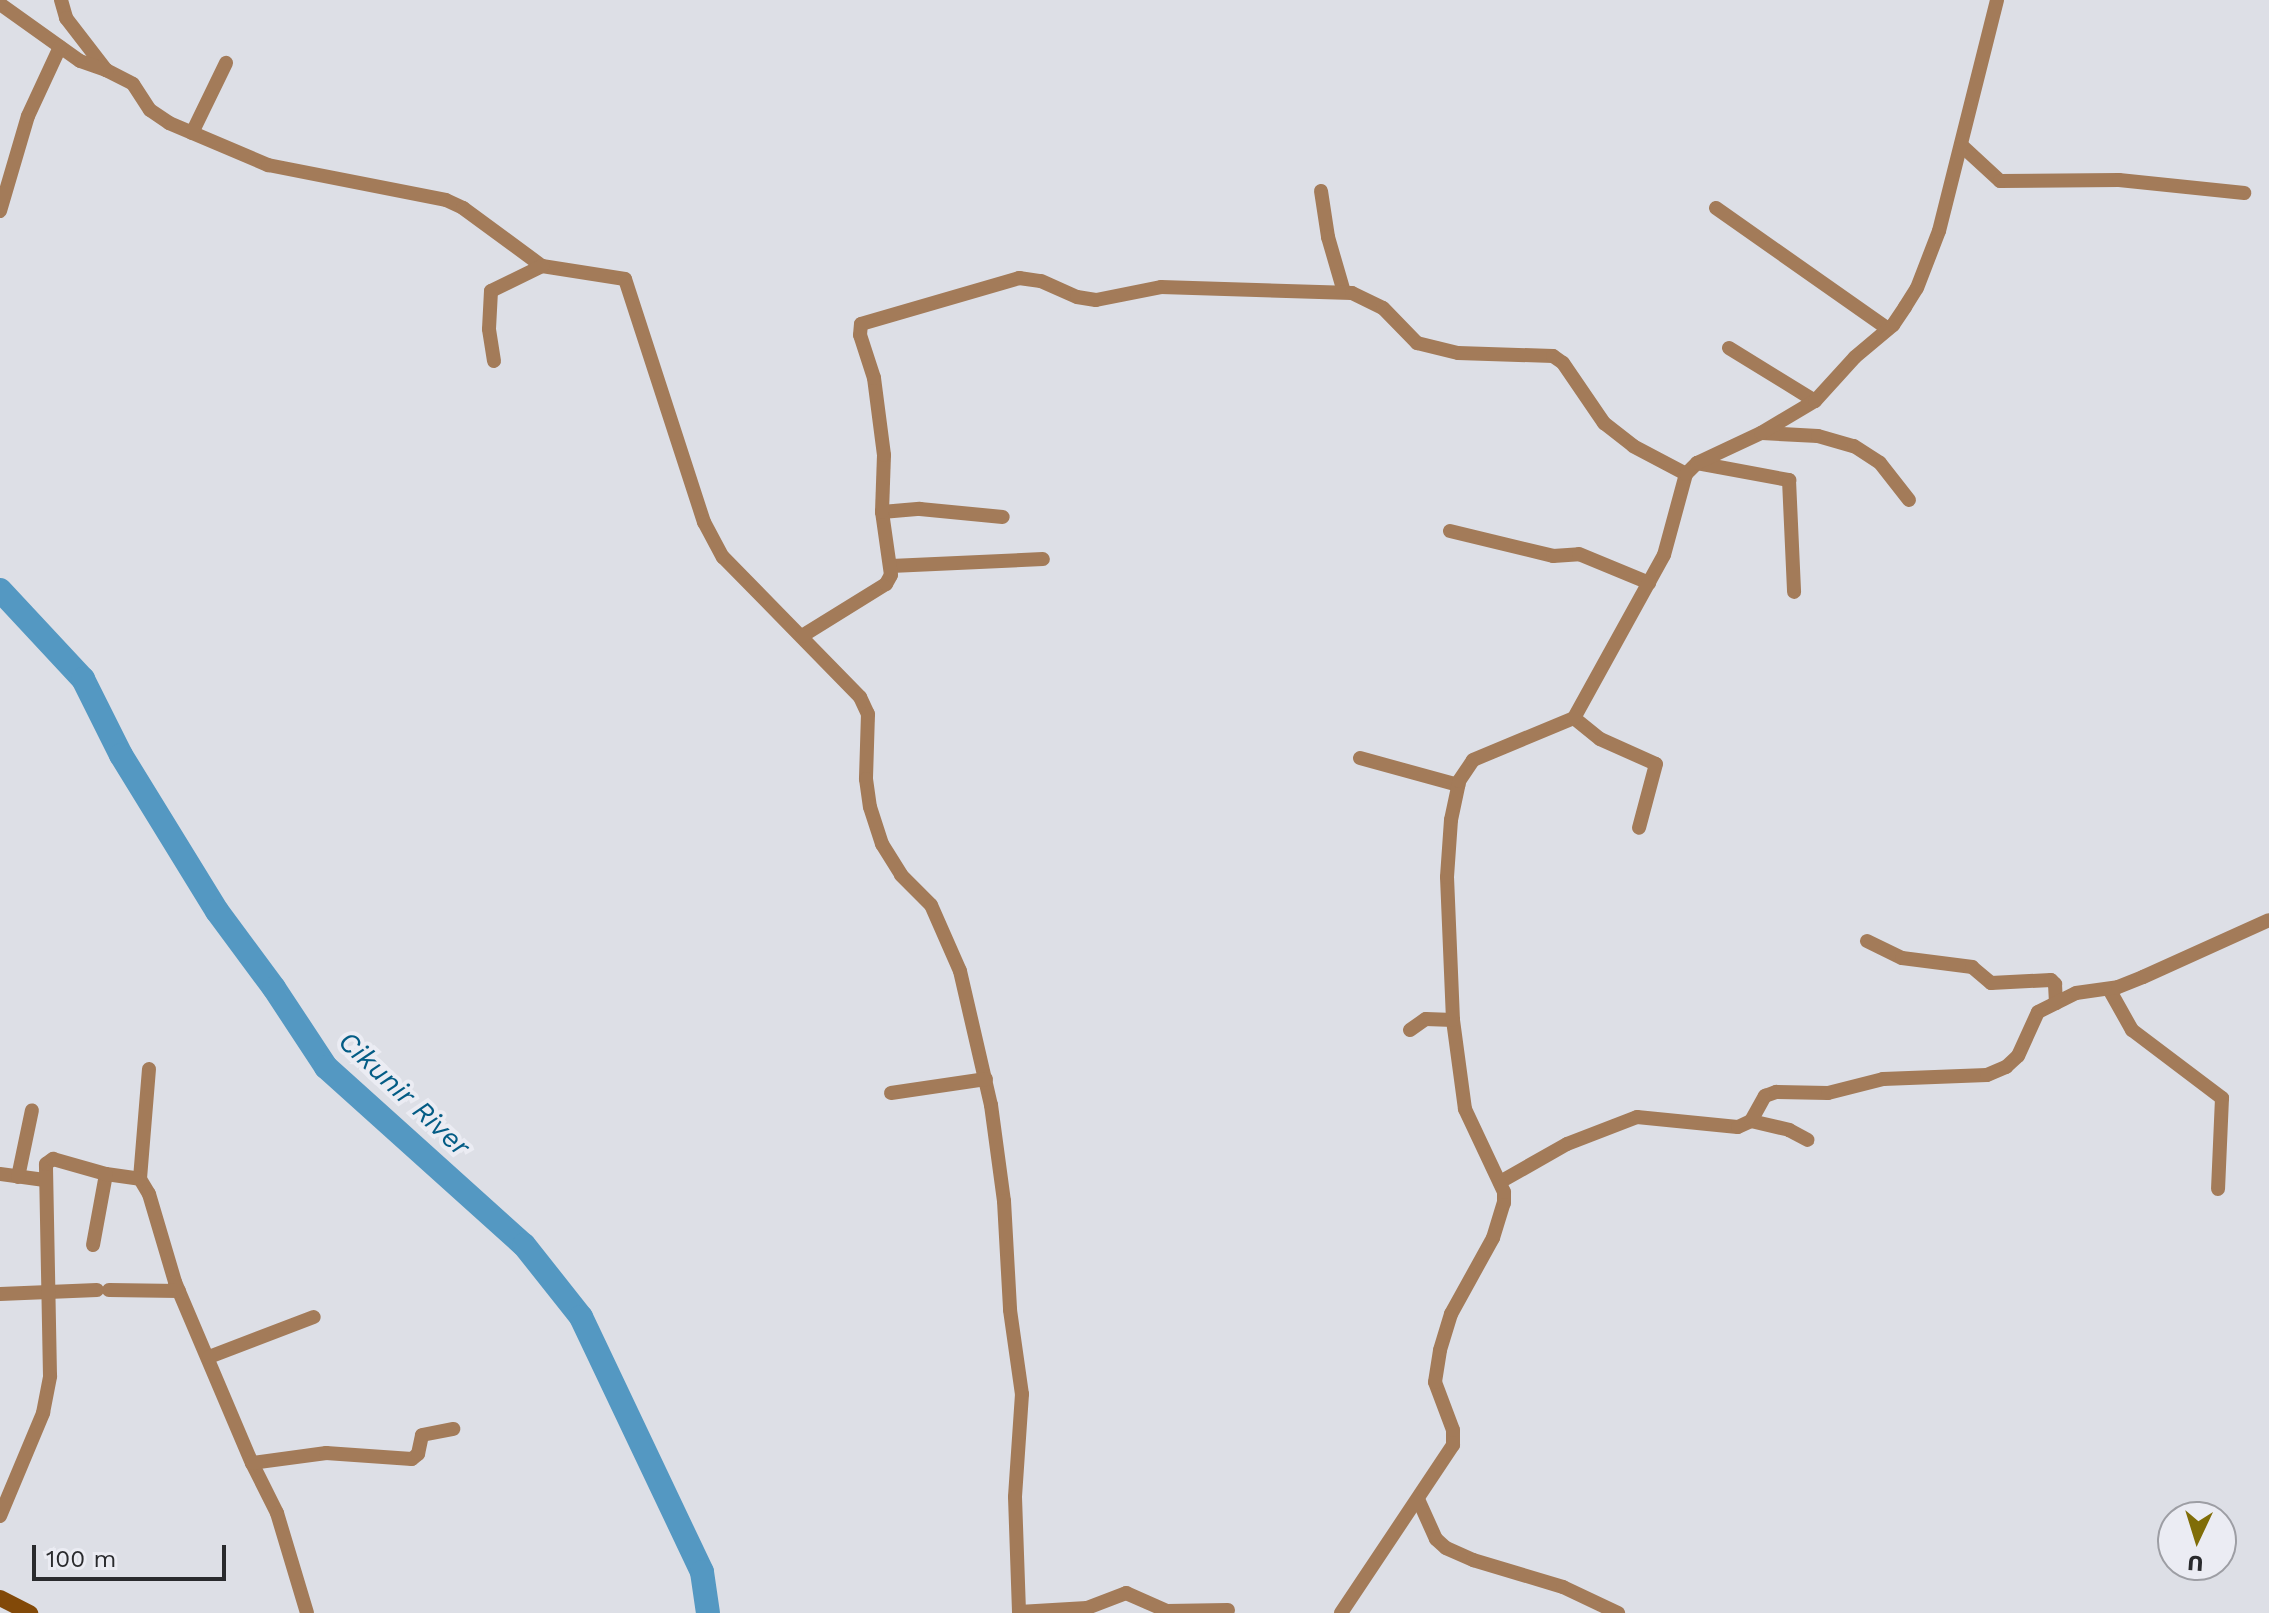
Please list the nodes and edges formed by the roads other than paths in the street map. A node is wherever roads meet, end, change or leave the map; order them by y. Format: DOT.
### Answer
graph roads {
  1 [pos="61,0"];
  2 [pos="1997,0"];
  3 [pos="0,4"];
  4 [pos="60,47"];
  5 [pos="226,63"];
  6 [pos="106,70"];
  7 [pos="192,133"];
  8 [pos="1961,145"];
  9 [pos="1321,191"];
  10 [pos="2244,193"];
  11 [pos="1716,208"];
  12 [pos="0,211"];
  13 [pos="542,266"];
  14 [pos="1344,292"];
  15 [pos="1888,329"];
  16 [pos="1729,348"];
  17 [pos="494,361"];
  18 [pos="1815,401"];
  19 [pos="1761,433"];
  20 [pos="1692,469"];
  21 [pos="1909,500"];
  22 [pos="882,512"];
  23 [pos="1003,517"];
  24 [pos="1450,531"];
  25 [pos="1043,559"];
  26 [pos="891,566"];
  27 [pos="1649,583"];
  28 [pos="1794,592"];
  29 [pos="802,636"];
  30 [pos="1574,718"];
  31 [pos="1360,758"];
  32 [pos="1458,785"];
  33 [pos="1639,828"];
  34 [pos="2269,920"];
  35 [pos="1867,941"];
  36 [pos="2109,989"];
  37 [pos="2056,1003"];
  38 [pos="1453,1020"];
  39 [pos="1410,1030"];
  40 [pos="149,1069"];
  41 [pos="986,1079"];
  42 [pos="891,1093"];
  43 [pos="32,1110"];
  44 [pos="1751,1121"];
  45 [pos="1808,1140"];
  46 [pos="0,1174"];
  47 [pos="106,1174"];
  48 [pos="18,1177"];
  49 [pos="140,1179"];
  50 [pos="45,1180"];
  51 [pos="1500,1182"];
  52 [pos="2218,1189"];
  53 [pos="93,1245"];
  54 [pos="49,1291"];
  55 [pos="179,1291"];
  56 [pos="0,1294"];
  57 [pos="314,1317"];
  58 [pos="209,1357"];
  59 [pos="453,1429"];
  60 [pos="252,1463"];
  61 [pos="1418,1499"];
  62 [pos="0,1516"];
  63 [pos="0,1598"];
  64 [pos="1228,1610"];
  65 [pos="30,1613"];
  66 [pos="307,1613"];
  67 [pos="1019,1613"];
  68 [pos="1341,1613"];
  69 [pos="1618,1613"];
  1 -- 6 [label="street"];
  2 -- 8 [label="street"];
  3 -- 4 [label="street"];
  4 -- 6 [label="street"];
  4 -- 12 [label="street"];
  5 -- 7 [label="street"];
  6 -- 7 [label="street"];
  7 -- 13 [label="street"];
  8 -- 10 [label="street"];
  8 -- 15 [label="street"];
  9 -- 14 [label="street"];
  11 -- 15 [label="street"];
  13 -- 17 [label="street"];
  13 -- 29 [label="street"];
  14 -- 20 [label="street"];
  14 -- 22 [label="street"];
  15 -- 18 [label="street"];
  16 -- 18 [label="street"];
  18 -- 19 [label="street"];
  19 -- 20 [label="street"];
  19 -- 21 [label="street"];
  20 -- 27 [label="street"];
  20 -- 28 [label="street"];
  22 -- 23 [label="street"];
  22 -- 26 [label="street"];
  24 -- 27 [label="street"];
  25 -- 26 [label="street"];
  26 -- 29 [label="street"];
  27 -- 30 [label="street"];
  29 -- 41 [label="street"];
  30 -- 32 [label="street"];
  30 -- 33 [label="street"];
  31 -- 32 [label="street"];
  32 -- 38 [label="street"];
  34 -- 36 [label="street"];
  35 -- 37 [label="street"];
  36 -- 37 [label="street"];
  36 -- 52 [label="street"];
  37 -- 44 [label="street"];
  38 -- 39 [label="street"];
  38 -- 51 [label="street"];
  40 -- 49 [label="street"];
  41 -- 42 [label="street"];
  41 -- 67 [label="street"];
  43 -- 48 [label="street"];
  44 -- 45 [label="street"];
  44 -- 51 [label="street"];
  46 -- 48 [label="street"];
  47 -- 49 [label="street"];
  47 -- 50 [label="street"];
  47 -- 53 [label="street"];
  48 -- 50 [label="street"];
  49 -- 55 [label="street"];
  50 -- 54 [label="street"];
  51 -- 61 [label="street"];
  54 -- 55 [label="street"];
  54 -- 56 [label="street"];
  54 -- 62 [label="street"];
  55 -- 58 [label="street"];
  57 -- 58 [label="street"];
  58 -- 60 [label="street"];
  59 -- 60 [label="street"];
  60 -- 66 [label="street"];
  61 -- 68 [label="street"];
  61 -- 69 [label="street"];
  63 -- 65 [label="street"];
  64 -- 67 [label="street"];
}
